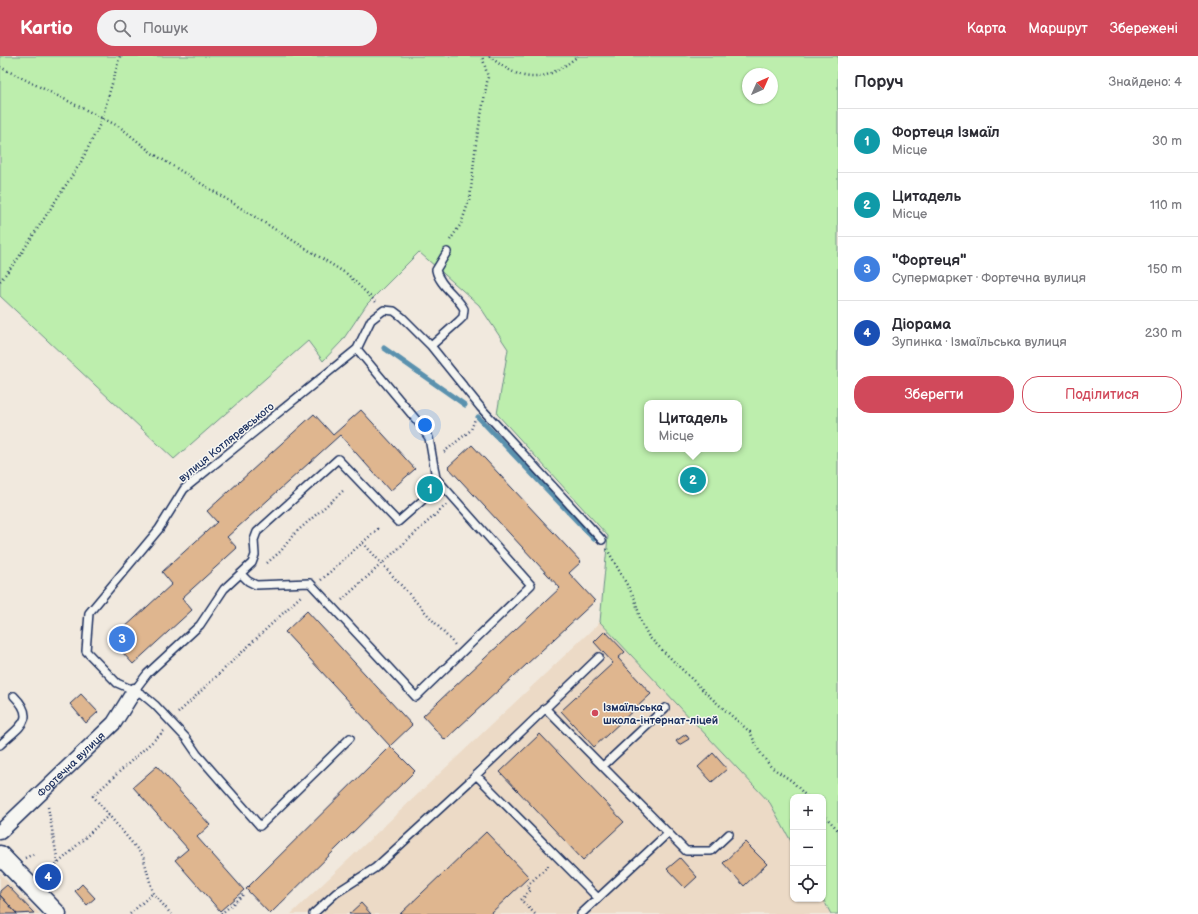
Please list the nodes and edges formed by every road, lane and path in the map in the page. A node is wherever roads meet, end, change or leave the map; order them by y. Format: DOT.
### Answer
graph roads {
  1 [pos="120,56"];
  2 [pos="482,56"];
  3 [pos="490,56"];
  4 [pos="578,56"];
  5 [pos="0,67"];
  6 [pos="447,249"];
  7 [pos="0,280"];
  8 [pos="384,310"];
  9 [pos="431,346"];
  10 [pos="357,349"];
  11 [pos="481,408"];
  12 [pos="433,457"];
  13 [pos="441,484"];
  14 [pos="344,490"];
  15 [pos="449,502"];
  16 [pos="380,528"];
  17 [pos="602,540"];
  18 [pos="363,543"];
  19 [pos="267,563"];
  20 [pos="382,564"];
  21 [pos="241,574"];
  22 [pos="323,578"];
  23 [pos="306,591"];
  24 [pos="342,601"];
  25 [pos="458,649"];
  26 [pos="599,657"];
  27 [pos="134,691"];
  28 [pos="14,696"];
  29 [pos="545,708"];
  30 [pos="665,708"];
  31 [pos="173,717"];
  32 [pos="169,727"];
  33 [pos="350,738"];
  34 [pos="0,745"];
  35 [pos="603,766"];
  36 [pos="476,775"];
  37 [pos="804,794"];
  38 [pos="48,802"];
  39 [pos="109,815"];
  40 [pos="826,817"];
  41 [pos="838,830"];
  42 [pos="0,832"];
  43 [pos="668,833"];
  44 [pos="729,834"];
  45 [pos="34,854"];
  46 [pos="0,855"];
  47 [pos="23,859"];
  48 [pos="58,863"];
  49 [pos="549,865"];
  50 [pos="50,871"];
  51 [pos="153,893"];
  52 [pos="245,893"];
  53 [pos="598,898"];
  54 [pos="57,914"];
  55 [pos="130,914"];
  56 [pos="172,914"];
  57 [pos="222,914"];
  58 [pos="313,914"];
  59 [pos="535,914"];
  60 [pos="581,914"];
  1 -- 7 [label="path"];
  2 -- 6 [label="path"];
  3 -- 4 [label="path"];
  5 -- 8 [label="path"];
  6 -- 9 [label="lane"];
  8 -- 9 [label="lane"];
  8 -- 10 [label="lane"];
  9 -- 11 [label="lane"];
  10 -- 12 [label="lane"];
  10 -- 27 [label="lane, вулиця Котляревського"];
  11 -- 12 [label="path"];
  11 -- 17 [label="lane"];
  12 -- 13 [label="lane"];
  13 -- 21 [label="lane"];
  13 -- 21 [label="lane"];
  14 -- 19 [label="path"];
  15 -- 20 [label="path"];
  16 -- 18 [label="path"];
  17 -- 37 [label="path"];
  18 -- 20 [label="path"];
  18 -- 22 [label="path"];
  20 -- 24 [label="path"];
  20 -- 25 [label="path"];
  21 -- 27 [label="lane"];
  23 -- 31 [label="path"];
  26 -- 29 [label="lane"];
  27 -- 33 [label="lane"];
  27 -- 42 [label="street, Фортечна вулиця"];
  28 -- 34 [label="lane"];
  29 -- 35 [label="lane"];
  29 -- 36 [label="lane"];
  30 -- 35 [label="lane"];
  32 -- 39 [label="path"];
  35 -- 43 [label="lane"];
  36 -- 53 [label="lane"];
  36 -- 58 [label="lane"];
  38 -- 48 [label="path"];
  39 -- 48 [label="path"];
  39 -- 51 [label="path"];
  40 -- 41 [label="path"];
  43 -- 44 [label="lane"];
  43 -- 53 [label="lane"];
  45 -- 47 [label="path"];
  46 -- 54 [label="street"];
  48 -- 50 [label="path"];
  49 -- 59 [label="path"];
  51 -- 55 [label="path"];
  51 -- 56 [label="path"];
  52 -- 57 [label="path"];
  53 -- 60 [label="lane"];
}
